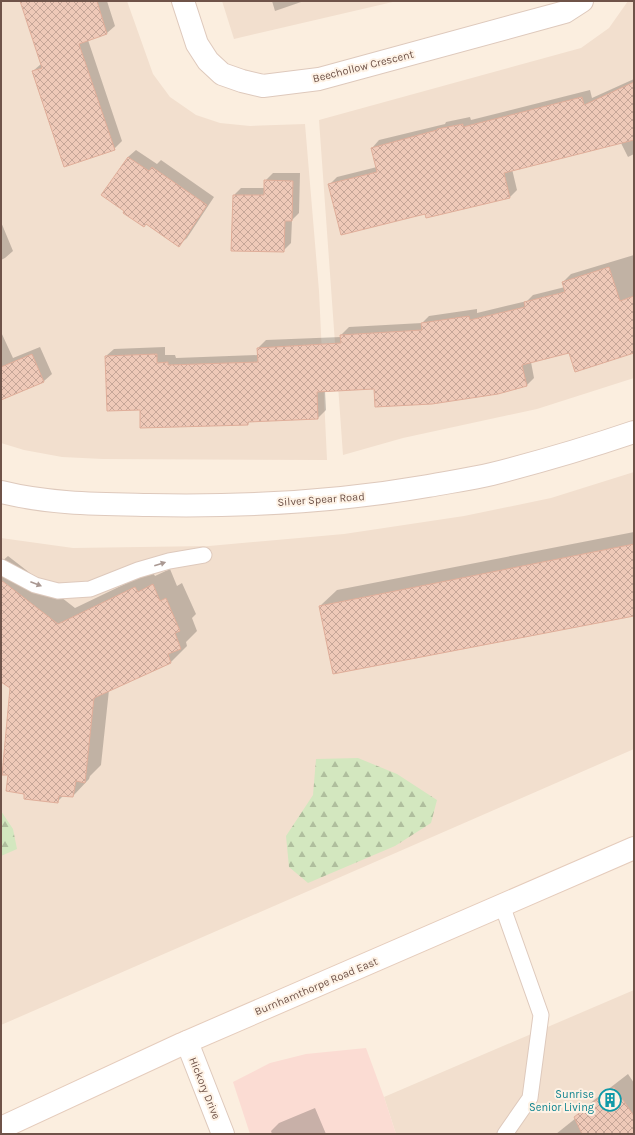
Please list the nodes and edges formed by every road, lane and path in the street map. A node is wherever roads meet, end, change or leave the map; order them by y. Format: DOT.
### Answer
graph roads {
  1 [pos="183,1"];
  2 [pos="582,1"];
  3 [pos="634,432"];
  4 [pos="1,492"];
  5 [pos="204,554"];
  6 [pos="1,567"];
  7 [pos="634,848"];
  8 [pos="502,905"];
  9 [pos="187,1042"];
  10 [pos="1,1128"];
  11 [pos="223,1134"];
  12 [pos="505,1134"];
  1 -- 2 [label="street, Beechollow Crescent"];
  3 -- 4 [label="street, Silver Spear Road"];
  6 -- 5 [label="lane, one-way"];
  7 -- 8 [label="street, Burnhamthorpe Road East"];
  8 -- 9 [label="street, Burnhamthorpe Road East"];
  8 -- 12 [label="lane"];
  9 -- 10 [label="street, Burnhamthorpe Road East"];
  9 -- 11 [label="street, Hickory Drive"];
}
